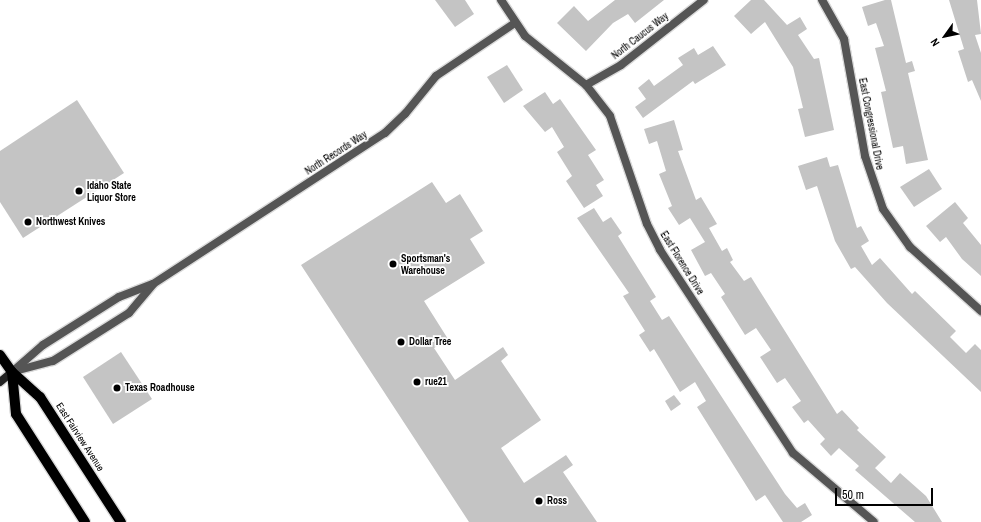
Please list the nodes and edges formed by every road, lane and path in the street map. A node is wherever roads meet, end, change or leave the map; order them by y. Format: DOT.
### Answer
graph roads {
  1 [pos="501,0"];
  2 [pos="704,0"];
  3 [pos="822,0"];
  4 [pos="515,22"];
  5 [pos="586,85"];
  6 [pos="153,284"];
  7 [pos="981,311"];
  8 [pos="0,354"];
  9 [pos="12,372"];
  10 [pos="0,376"];
  11 [pos="0,382"];
  12 [pos="85,522"];
  13 [pos="121,522"];
  14 [pos="874,522"];
  1 -- 4 [label="street, East Florence Drive"];
  2 -- 5 [label="street, North Caucus Way"];
  3 -- 7 [label="street, East Congressional Drive"];
  4 -- 5 [label="street, East Florence Drive"];
  4 -- 6 [label="street, North Records Way"];
  5 -- 14 [label="street, East Florence Drive"];
  6 -- 9 [label="street, North Records Way"];
  6 -- 9 [label="street, North Records Way"];
  8 -- 9 [label="main road, East Fairview Avenue"];
  9 -- 10 [label="street, North Records Way"];
  9 -- 11 [label="street, North Records Way"];
  9 -- 12 [label="main road, East Fairview Avenue"];
  9 -- 13 [label="main road, East Fairview Avenue"];
}
